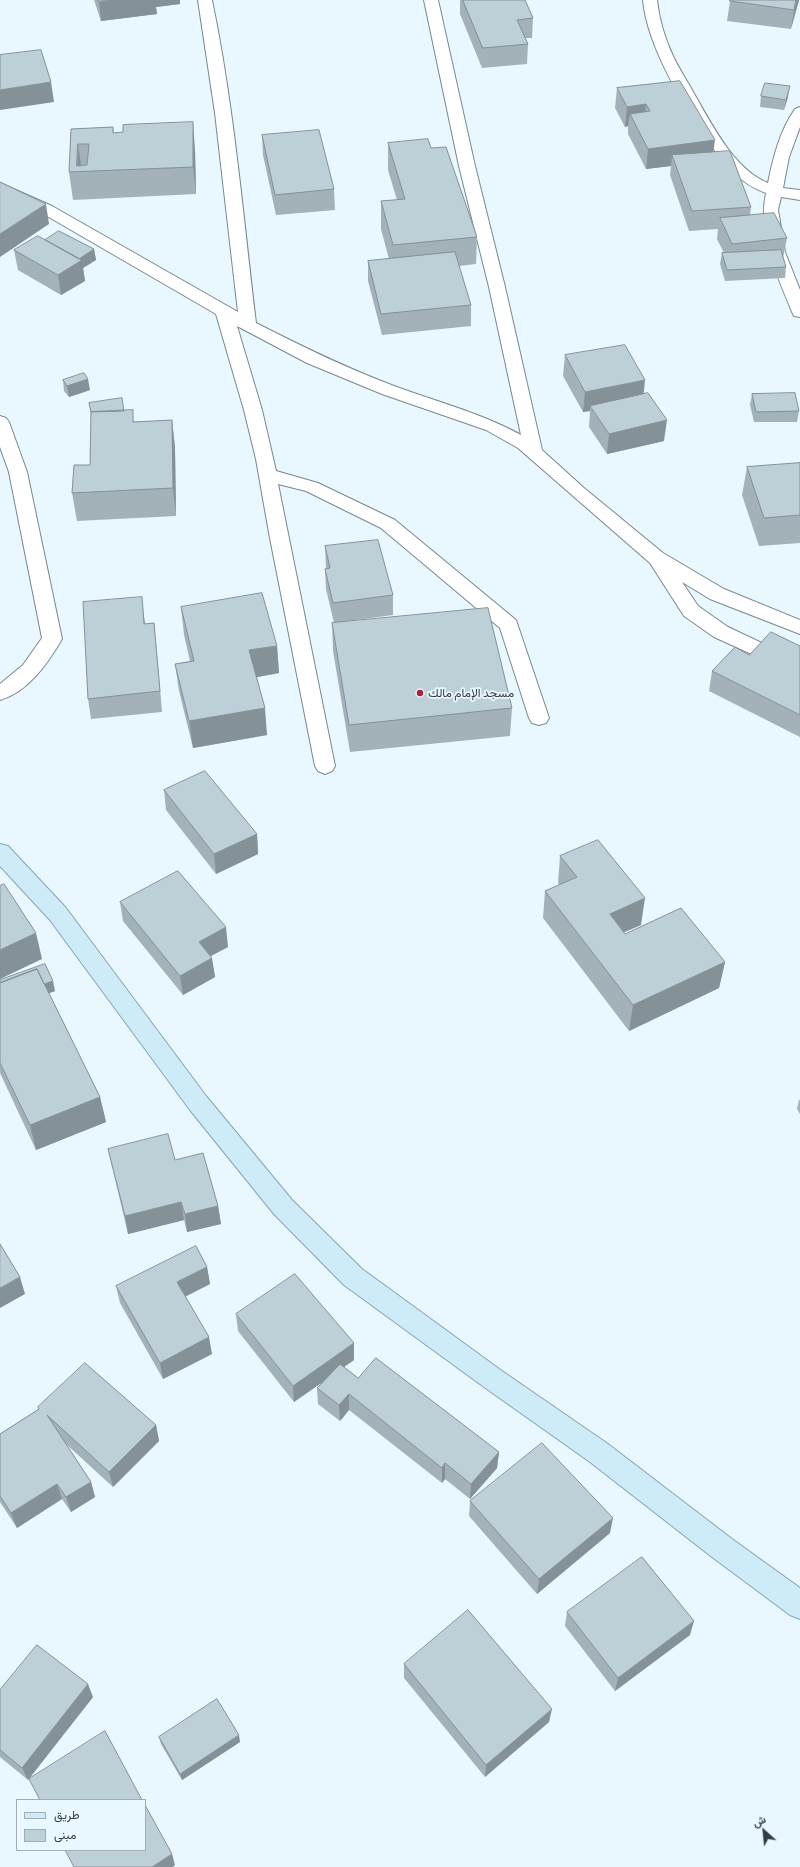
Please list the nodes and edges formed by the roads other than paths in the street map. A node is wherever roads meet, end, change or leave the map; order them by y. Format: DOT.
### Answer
graph roads {
  1 [pos="205,0"];
  2 [pos="431,0"];
  3 [pos="650,0"];
  4 [pos="800,112"];
  5 [pos="0,188"];
  6 [pos="774,191"];
  7 [pos="800,195"];
  8 [pos="224,311"];
  9 [pos="800,312"];
  10 [pos="248,325"];
  11 [pos="0,422"];
  12 [pos="534,452"];
  13 [pos="268,475"];
  14 [pos="656,558"];
  15 [pos="800,627"];
  16 [pos="800,669"];
  17 [pos="0,693"];
  18 [pos="540,718"];
  19 [pos="325,766"];
  20 [pos="0,852"];
  21 [pos="800,1605"];
  1 -- 10 [label="street"];
  2 -- 12 [label="street"];
  3 -- 6 [label="street"];
  4 -- 6 [label="street"];
  5 -- 8 [label="street"];
  6 -- 7 [label="street"];
  6 -- 9 [label="street"];
  8 -- 10 [label="street"];
  8 -- 13 [label="street"];
  10 -- 12 [label="street"];
  11 -- 17 [label="street"];
  12 -- 14 [label="street"];
  13 -- 18 [label="street"];
  13 -- 19 [label="street"];
  14 -- 15 [label="street"];
  14 -- 16 [label="street"];
  20 -- 21 [label="main road"];
}
